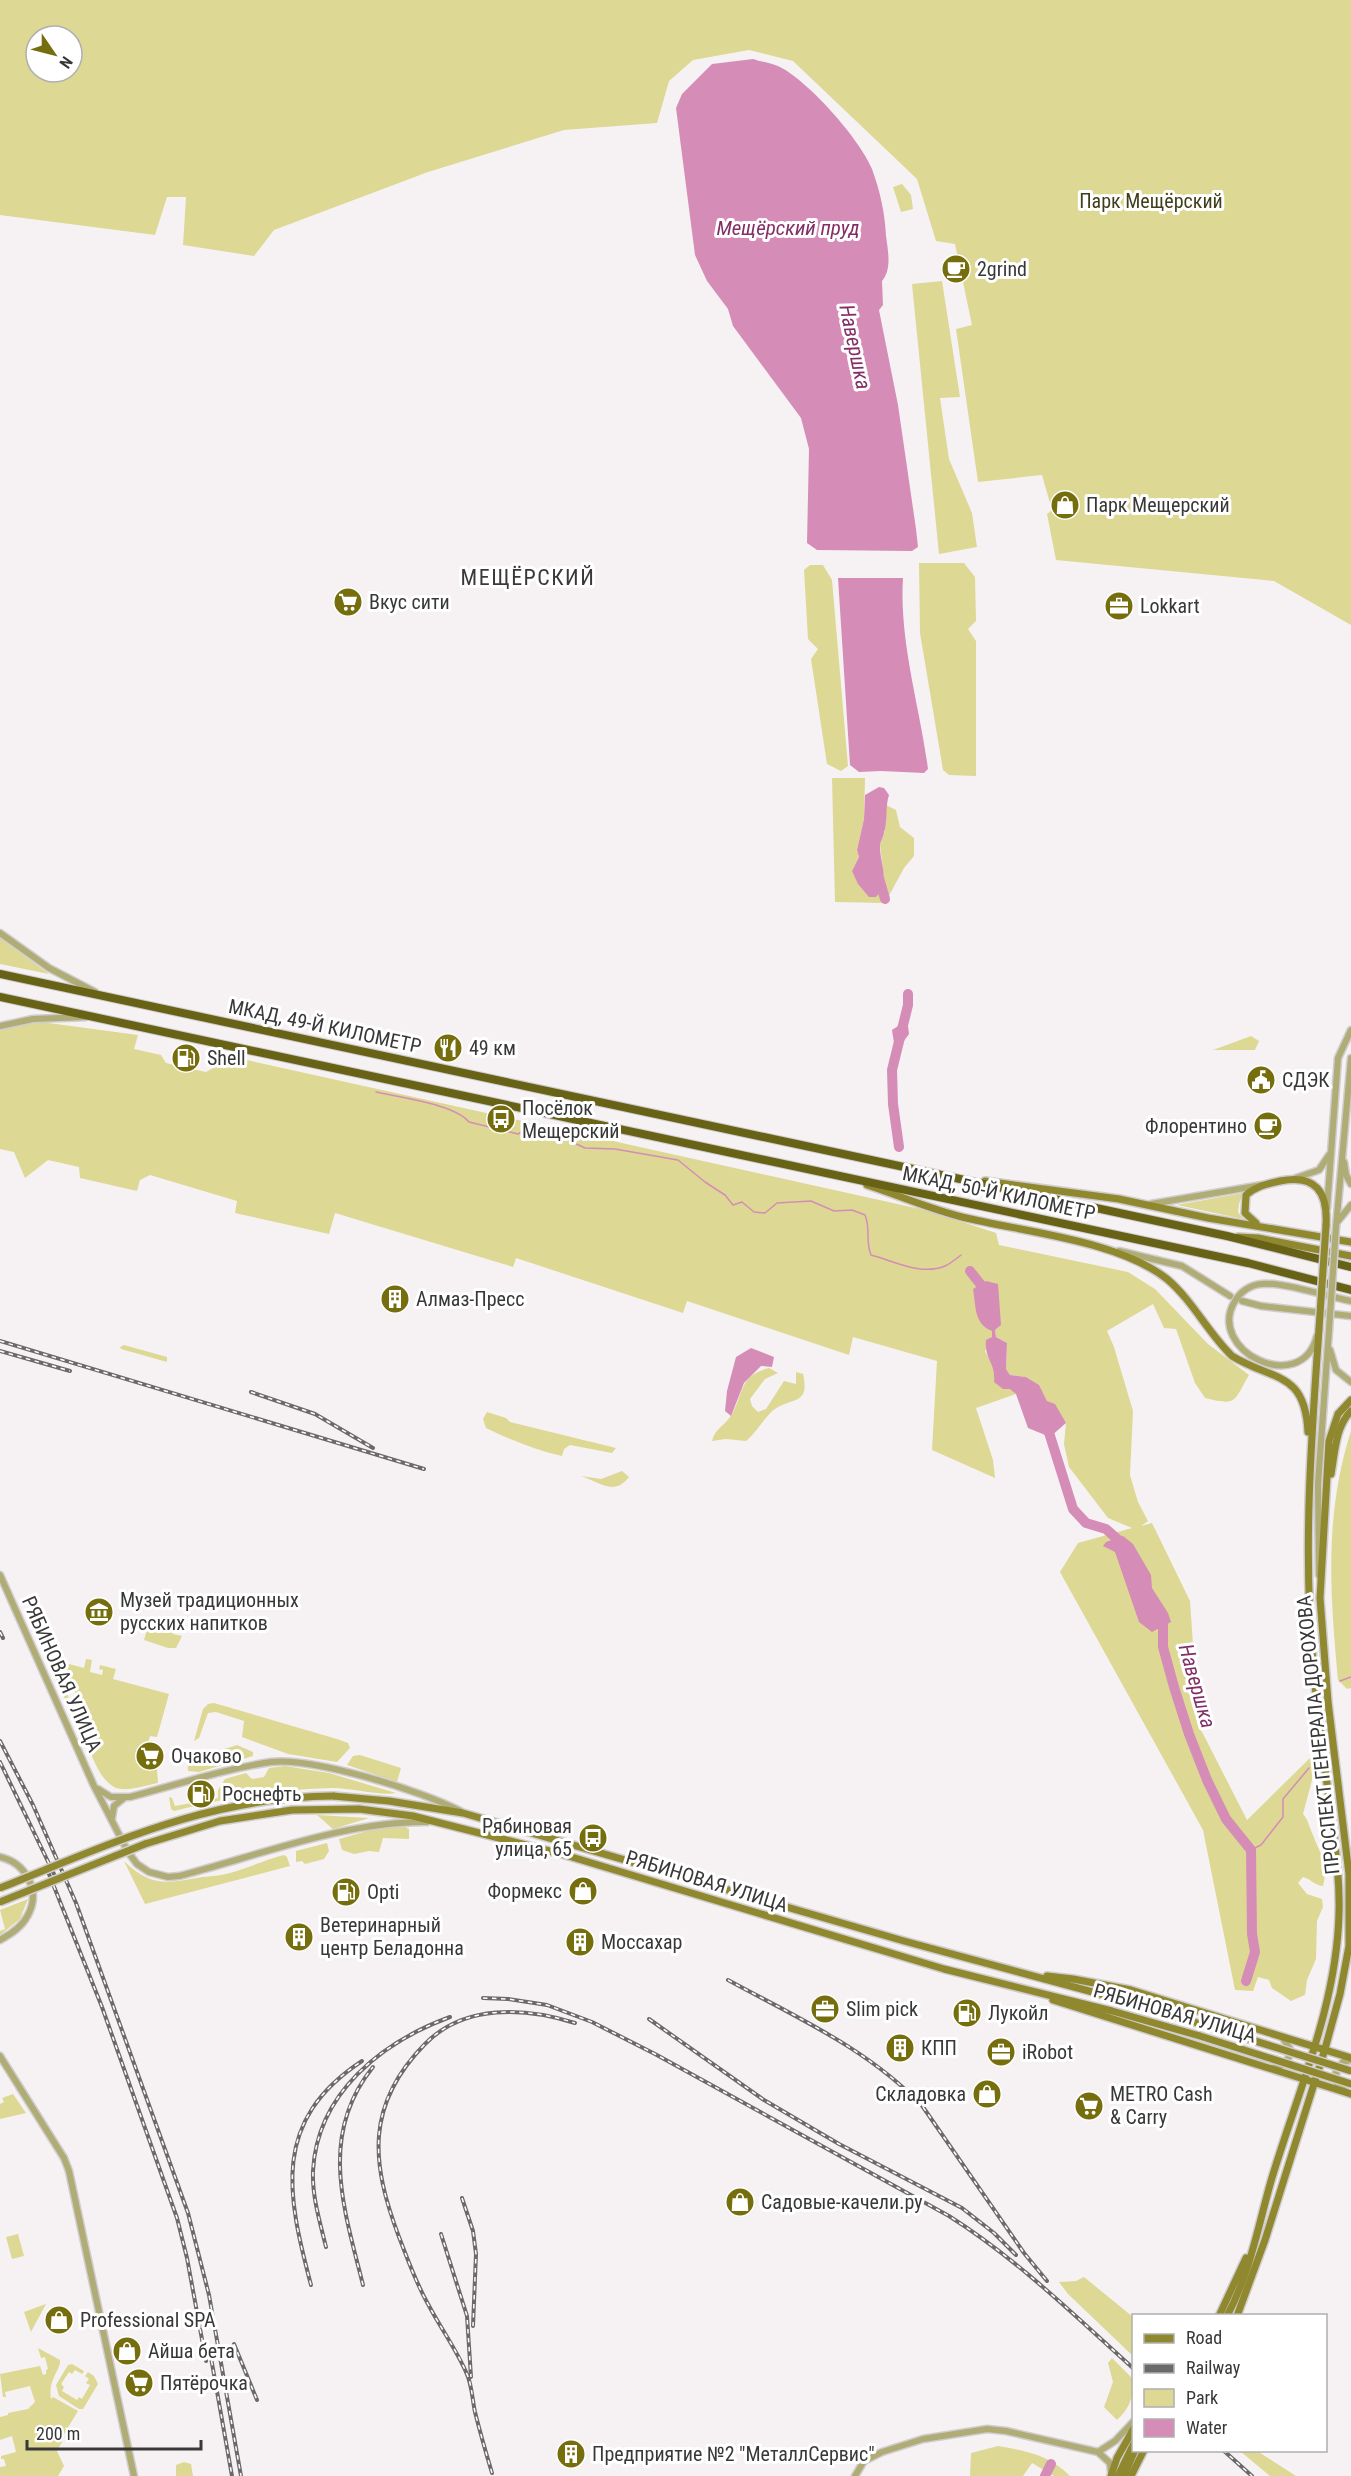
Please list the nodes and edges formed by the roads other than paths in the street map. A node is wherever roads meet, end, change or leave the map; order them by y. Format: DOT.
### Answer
graph roads {
  1 [pos="0,933"];
  2 [pos="0,974"];
  3 [pos="101,995"];
  4 [pos="0,997"];
  5 [pos="95,1017"];
  6 [pos="0,1026"];
  7 [pos="1351,1030"];
  8 [pos="1351,1058"];
  9 [pos="643,1111"];
  10 [pos="638,1133"];
  11 [pos="1332,1143"];
  12 [pos="1342,1154"];
  13 [pos="950,1176"];
  14 [pos="844,1177"];
  15 [pos="1296,1178"];
  16 [pos="1265,1184"];
  17 [pos="1351,1184"];
  18 [pos="1147,1204"];
  19 [pos="1351,1205"];
  20 [pos="1327,1214"];
  21 [pos="1264,1226"];
  22 [pos="1336,1227"];
  23 [pos="1227,1236"];
  24 [pos="1351,1242"];
  25 [pos="1098,1247"];
  26 [pos="1351,1256"];
  27 [pos="1351,1267"];
  28 [pos="1351,1290"];
  29 [pos="1230,1296"];
  30 [pos="1242,1301"];
  31 [pos="1351,1301"];
  32 [pos="1351,1316"];
  33 [pos="1318,1329"];
  34 [pos="1329,1330"];
  35 [pos="1351,1382"];
  36 [pos="1351,1400"];
  37 [pos="1351,1411"];
  38 [pos="1310,1464"];
  39 [pos="1326,1500"];
  40 [pos="0,1575"];
  41 [pos="1320,1598"];
  42 [pos="94,1786"];
  43 [pos="124,1797"];
  44 [pos="463,1813"];
  45 [pos="113,1822"];
  46 [pos="436,1822"];
  47 [pos="0,1857"];
  48 [pos="0,1887"];
  49 [pos="0,1902"];
  50 [pos="0,1940"];
  51 [pos="1026,1974"];
  52 [pos="1032,1991"];
  53 [pos="1281,2036"];
  54 [pos="1313,2046"];
  55 [pos="1325,2049"];
  56 [pos="0,2056"];
  57 [pos="1351,2059"];
  58 [pos="1270,2068"];
  59 [pos="1351,2071"];
  60 [pos="1303,2078"];
  61 [pos="1314,2082"];
  62 [pos="1351,2084"];
  63 [pos="1349,2093"];
  64 [pos="1265,2205"];
  65 [pos="1220,2314"];
  66 [pos="1228,2314"];
  67 [pos="1237,2314"];
  68 [pos="1132,2423"];
  69 [pos="1132,2432"];
  70 [pos="1132,2447"];
  71 [pos="1098,2452"];
  72 [pos="1135,2452"];
  73 [pos="1143,2452"];
  74 [pos="134,2476"];
  75 [pos="855,2476"];
  76 [pos="1111,2476"];
  77 [pos="1118,2476"];
  78 [pos="1124,2476"];
  79 [pos="1131,2476"];
  1 -- 3 [label="street"];
  2 -- 3 [label="highway, МКАД, 49-Й КИЛОМЕТР"];
  3 -- 9 [label="highway, МКАД, 49-Й КИЛОМЕТР"];
  4 -- 5 [label="highway, МКАД, 49-Й КИЛОМЕТР"];
  5 -- 6 [label="street"];
  5 -- 10 [label="highway, МКАД, 49-Й КИЛОМЕТР"];
  7 -- 11 [label="street"];
  8 -- 12 [label="street, ПРОСПЕКТ ГЕНЕРАЛА ДОРОХОВА"];
  9 -- 13 [label="highway, МКАД, 50-Й КИЛОМЕТР"];
  10 -- 14 [label="highway, МКАД, 50-Й КИЛОМЕТР"];
  11 -- 15 [label="street"];
  11 -- 20 [label="street"];
  12 -- 17 [label="street"];
  12 -- 22 [label="street, ПРОСПЕКТ ГЕНЕРАЛА ДОРОХОВА"];
  13 -- 18 [label="main road"];
  13 -- 23 [label="highway, МКАД, 50-Й КИЛОМЕТР"];
  14 -- 25 [label="main road"];
  14 -- 28 [label="highway, МКАД, 50-Й КИЛОМЕТР"];
  15 -- 16 [label="main road"];
  15 -- 20 [label="main road"];
  16 -- 18 [label="street"];
  16 -- 21 [label="main road"];
  18 -- 21 [label="main road"];
  19 -- 22 [label="street"];
  20 -- 33 [label="main road, ПРОСПЕКТ ГЕНЕРАЛА ДОРОХОВА, bridge"];
  21 -- 24 [label="main road"];
  22 -- 34 [label="street, ПРОСПЕКТ ГЕНЕРАЛА ДОРОХОВА, bridge"];
  23 -- 26 [label="main road"];
  23 -- 27 [label="highway, МКАД, 50-Й КИЛОМЕТР"];
  25 -- 29 [label="street"];
  25 -- 38 [label="main road"];
  30 -- 32 [label="street"];
  31 -- 33 [label="street"];
  33 -- 38 [label="main road, ПРОСПЕКТ ГЕНЕРАЛА ДОРОХОВА"];
  34 -- 35 [label="street"];
  34 -- 41 [label="street, ПРОСПЕКТ ГЕНЕРАЛА ДОРОХОВА"];
  36 -- 39 [label="main road"];
  37 -- 39 [label="main road"];
  38 -- 54 [label="main road, ПРОСПЕКТ ГЕНЕРАЛА ДОРОХОВА"];
  39 -- 41 [label="main road"];
  40 -- 42 [label="street, РЯБИНОВАЯ УЛИЦА"];
  41 -- 55 [label="main road, ПРОСПЕКТ ГЕНЕРАЛА ДОРОХОВА"];
  42 -- 43 [label="street"];
  42 -- 45 [label="street, РЯБИНОВАЯ УЛИЦА"];
  43 -- 44 [label="street, РЯБИНОВАЯ УЛИЦА"];
  43 -- 45 [label="street"];
  44 -- 48 [label="main road, bridge"];
  44 -- 51 [label="main road, РЯБИНОВАЯ УЛИЦА"];
  45 -- 46 [label="street, РЯБИНОВАЯ УЛИЦА"];
  46 -- 49 [label="main road, bridge"];
  46 -- 52 [label="main road, РЯБИНОВАЯ УЛИЦА"];
  47 -- 50 [label="street"];
  51 -- 53 [label="main road"];
  51 -- 59 [label="main road, РЯБИНОВАЯ УЛИЦА, bridge"];
  52 -- 58 [label="main road"];
  52 -- 62 [label="main road, РЯБИНОВАЯ УЛИЦА, bridge"];
  53 -- 54 [label="main road"];
  53 -- 58 [label="street"];
  54 -- 55 [label="main road"];
  54 -- 60 [label="main road, ПРОСПЕКТ ГЕНЕРАЛА ДОРОХОВА"];
  55 -- 57 [label="main road"];
  55 -- 61 [label="main road, ПРОСПЕКТ ГЕНЕРАЛА ДОРОХОВА"];
  56 -- 74 [label="street"];
  57 -- 63 [label="street"];
  58 -- 60 [label="main road"];
  60 -- 61 [label="main road"];
  60 -- 64 [label="main road, ПРОСПЕКТ ГЕНЕРАЛА ДОРОХОВА"];
  61 -- 63 [label="main road"];
  61 -- 67 [label="main road, ПРОСПЕКТ ГЕНЕРАЛА ДОРОХОВА"];
  64 -- 65 [label="main road, ПРОСПЕКТ ГЕНЕРАЛА ДОРОХОВА"];
  64 -- 66 [label="main road, ПРОСПЕКТ ГЕНЕРАЛА ДОРОХОВА"];
  68 -- 71 [label="street"];
  69 -- 76 [label="main road"];
  70 -- 77 [label="main road"];
  71 -- 75 [label="street"];
  71 -- 76 [label="street"];
  72 -- 78 [label="main road"];
  73 -- 79 [label="main road"];
}
